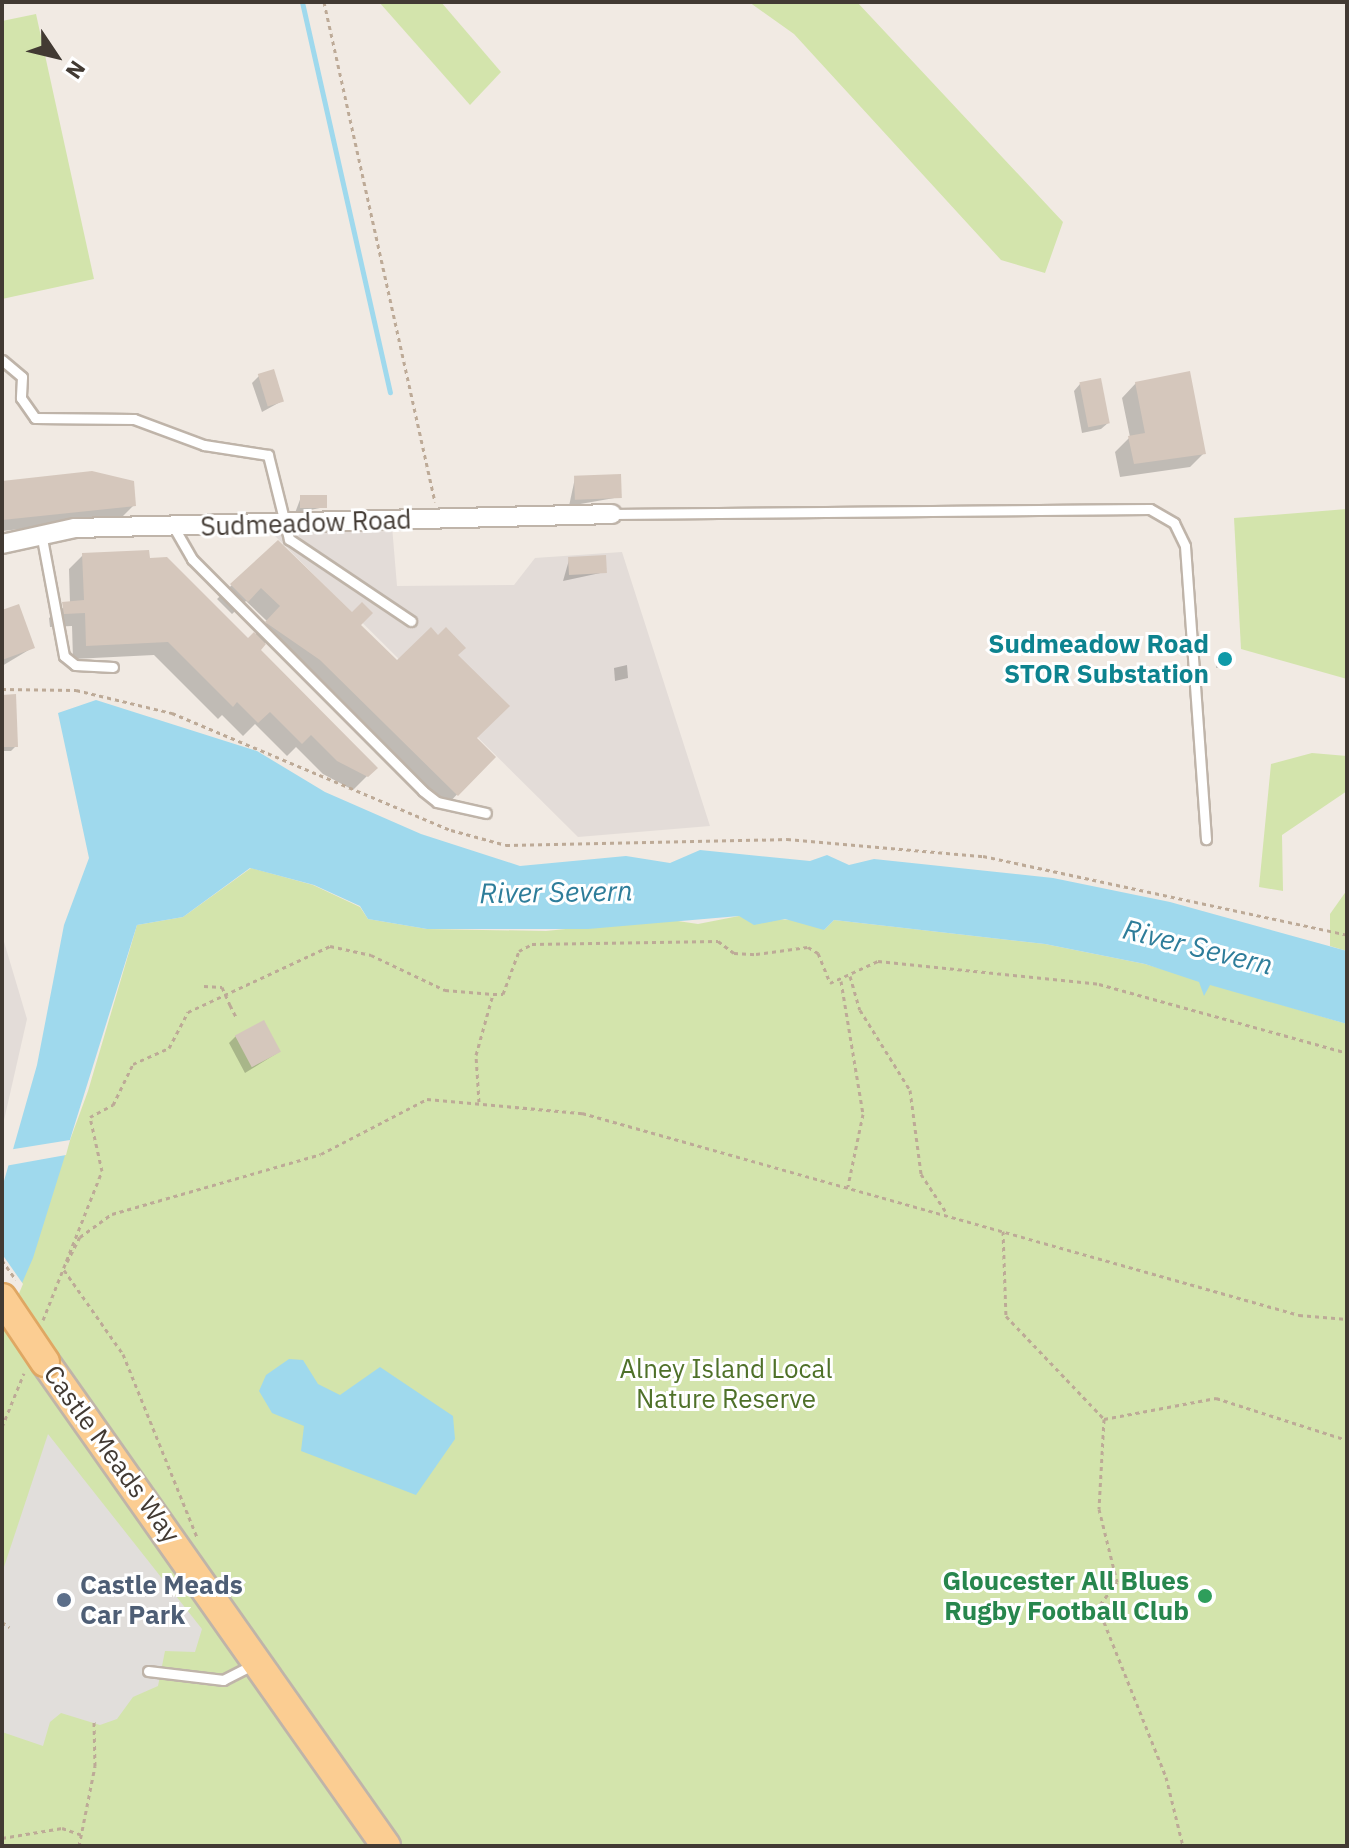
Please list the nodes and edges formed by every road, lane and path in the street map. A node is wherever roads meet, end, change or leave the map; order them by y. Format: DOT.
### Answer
graph roads {
  1 [pos="324,2"];
  2 [pos="2,360"];
  3 [pos="612,514"];
  4 [pos="438,519"];
  5 [pos="285,525"];
  6 [pos="173,526"];
  7 [pos="41,533"];
  8 [pos="2,544"];
  9 [pos="411,621"];
  10 [pos="113,667"];
  11 [pos="2,689"];
  12 [pos="486,813"];
  13 [pos="1206,839"];
  14 [pos="1347,935"];
  15 [pos="850,976"];
  16 [pos="841,981"];
  17 [pos="204,986"];
  18 [pos="493,994"];
  19 [pos="236,1017"];
  20 [pos="1347,1053"];
  21 [pos="479,1102"];
  22 [pos="848,1186"];
  23 [pos="947,1214"];
  24 [pos="1003,1230"];
  25 [pos="63,1269"];
  26 [pos="2,1298"];
  27 [pos="1347,1319"];
  28 [pos="1104,1419"];
  29 [pos="1347,1440"];
  30 [pos="196,1534"];
  31 [pos="2,1622"];
  32 [pos="9,1627"];
  33 [pos="255,1663"];
  34 [pos="148,1671"];
  35 [pos="94,1721"];
  36 [pos="82,1835"];
  37 [pos="2,1838"];
  38 [pos="79,1846"];
  39 [pos="386,1846"];
  40 [pos="1183,1846"];
  1 -- 4 [label="path"];
  2 -- 5 [label="lane"];
  3 -- 4 [label="street, Sudmeadow Road"];
  3 -- 13 [label="lane"];
  4 -- 5 [label="street, Sudmeadow Road"];
  5 -- 6 [label="street, Sudmeadow Road"];
  5 -- 9 [label="lane"];
  6 -- 7 [label="street, Sudmeadow Road"];
  6 -- 12 [label="lane"];
  7 -- 8 [label="street, Sudmeadow Road"];
  7 -- 10 [label="lane"];
  11 -- 14 [label="path"];
  15 -- 16 [label="path"];
  15 -- 20 [label="path"];
  15 -- 23 [label="path"];
  16 -- 18 [label="path"];
  16 -- 22 [label="path"];
  17 -- 19 [label="path, bridge"];
  18 -- 21 [label="path"];
  18 -- 25 [label="path"];
  21 -- 22 [label="path"];
  21 -- 25 [label="path"];
  22 -- 23 [label="path"];
  23 -- 24 [label="path"];
  24 -- 27 [label="path"];
  24 -- 28 [label="path"];
  25 -- 30 [label="path"];
  26 -- 33 [label="main road, Castle Meads Way, bridge"];
  28 -- 29 [label="path"];
  28 -- 40 [label="path"];
  31 -- 32 [label="path"];
  33 -- 34 [label="lane"];
  33 -- 39 [label="main road, Castle Meads Way"];
  35 -- 36 [label="path"];
  36 -- 37 [label="path"];
  36 -- 38 [label="path"];
}
